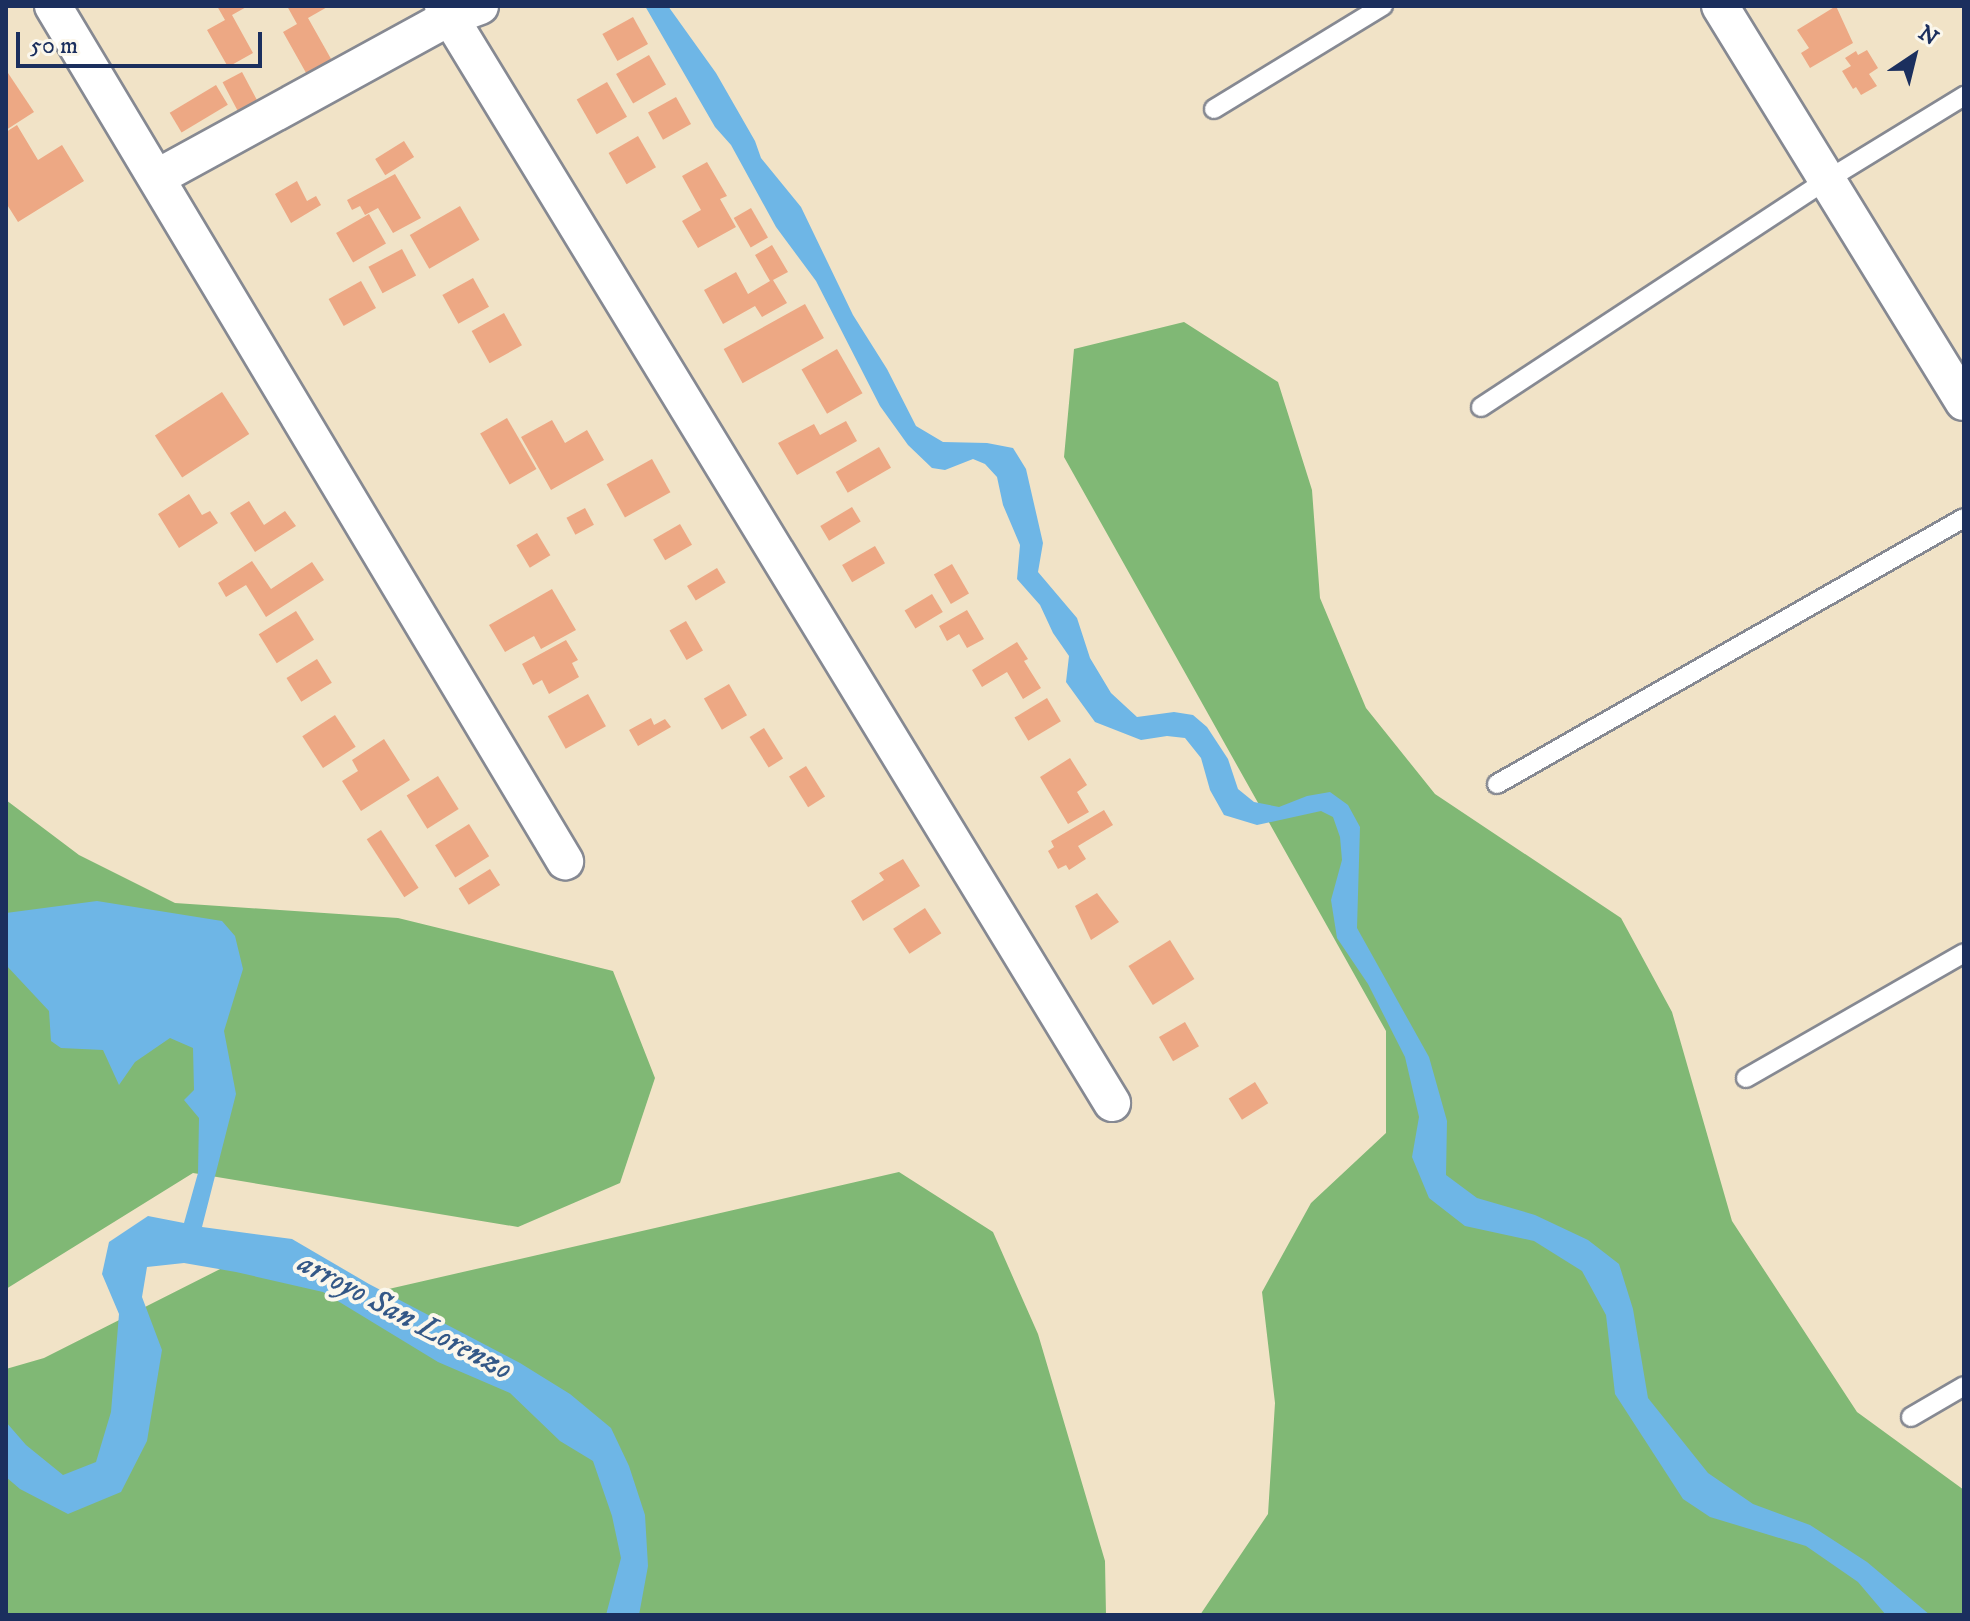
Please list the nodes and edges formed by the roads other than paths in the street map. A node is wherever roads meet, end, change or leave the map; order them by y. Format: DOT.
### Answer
graph roads {
  1 [pos="53,6"];
  2 [pos="1383,6"];
  3 [pos="1720,6"];
  4 [pos="457,10"];
  5 [pos="1964,96"];
  6 [pos="1214,109"];
  7 [pos="158,177"];
  8 [pos="1827,180"];
  9 [pos="1964,402"];
  10 [pos="1481,407"];
  11 [pos="1964,518"];
  12 [pos="1497,784"];
  13 [pos="565,861"];
  14 [pos="1964,953"];
  15 [pos="1746,1078"];
  16 [pos="1112,1103"];
  17 [pos="1964,1386"];
  18 [pos="1911,1417"];
  1 -- 7 [label="street"];
  2 -- 6 [label="lane"];
  3 -- 8 [label="street"];
  4 -- 7 [label="street"];
  4 -- 16 [label="street"];
  5 -- 8 [label="lane"];
  7 -- 13 [label="street"];
  8 -- 9 [label="street"];
  8 -- 10 [label="lane"];
  11 -- 12 [label="lane"];
  14 -- 15 [label="lane"];
  17 -- 18 [label="lane"];
}
